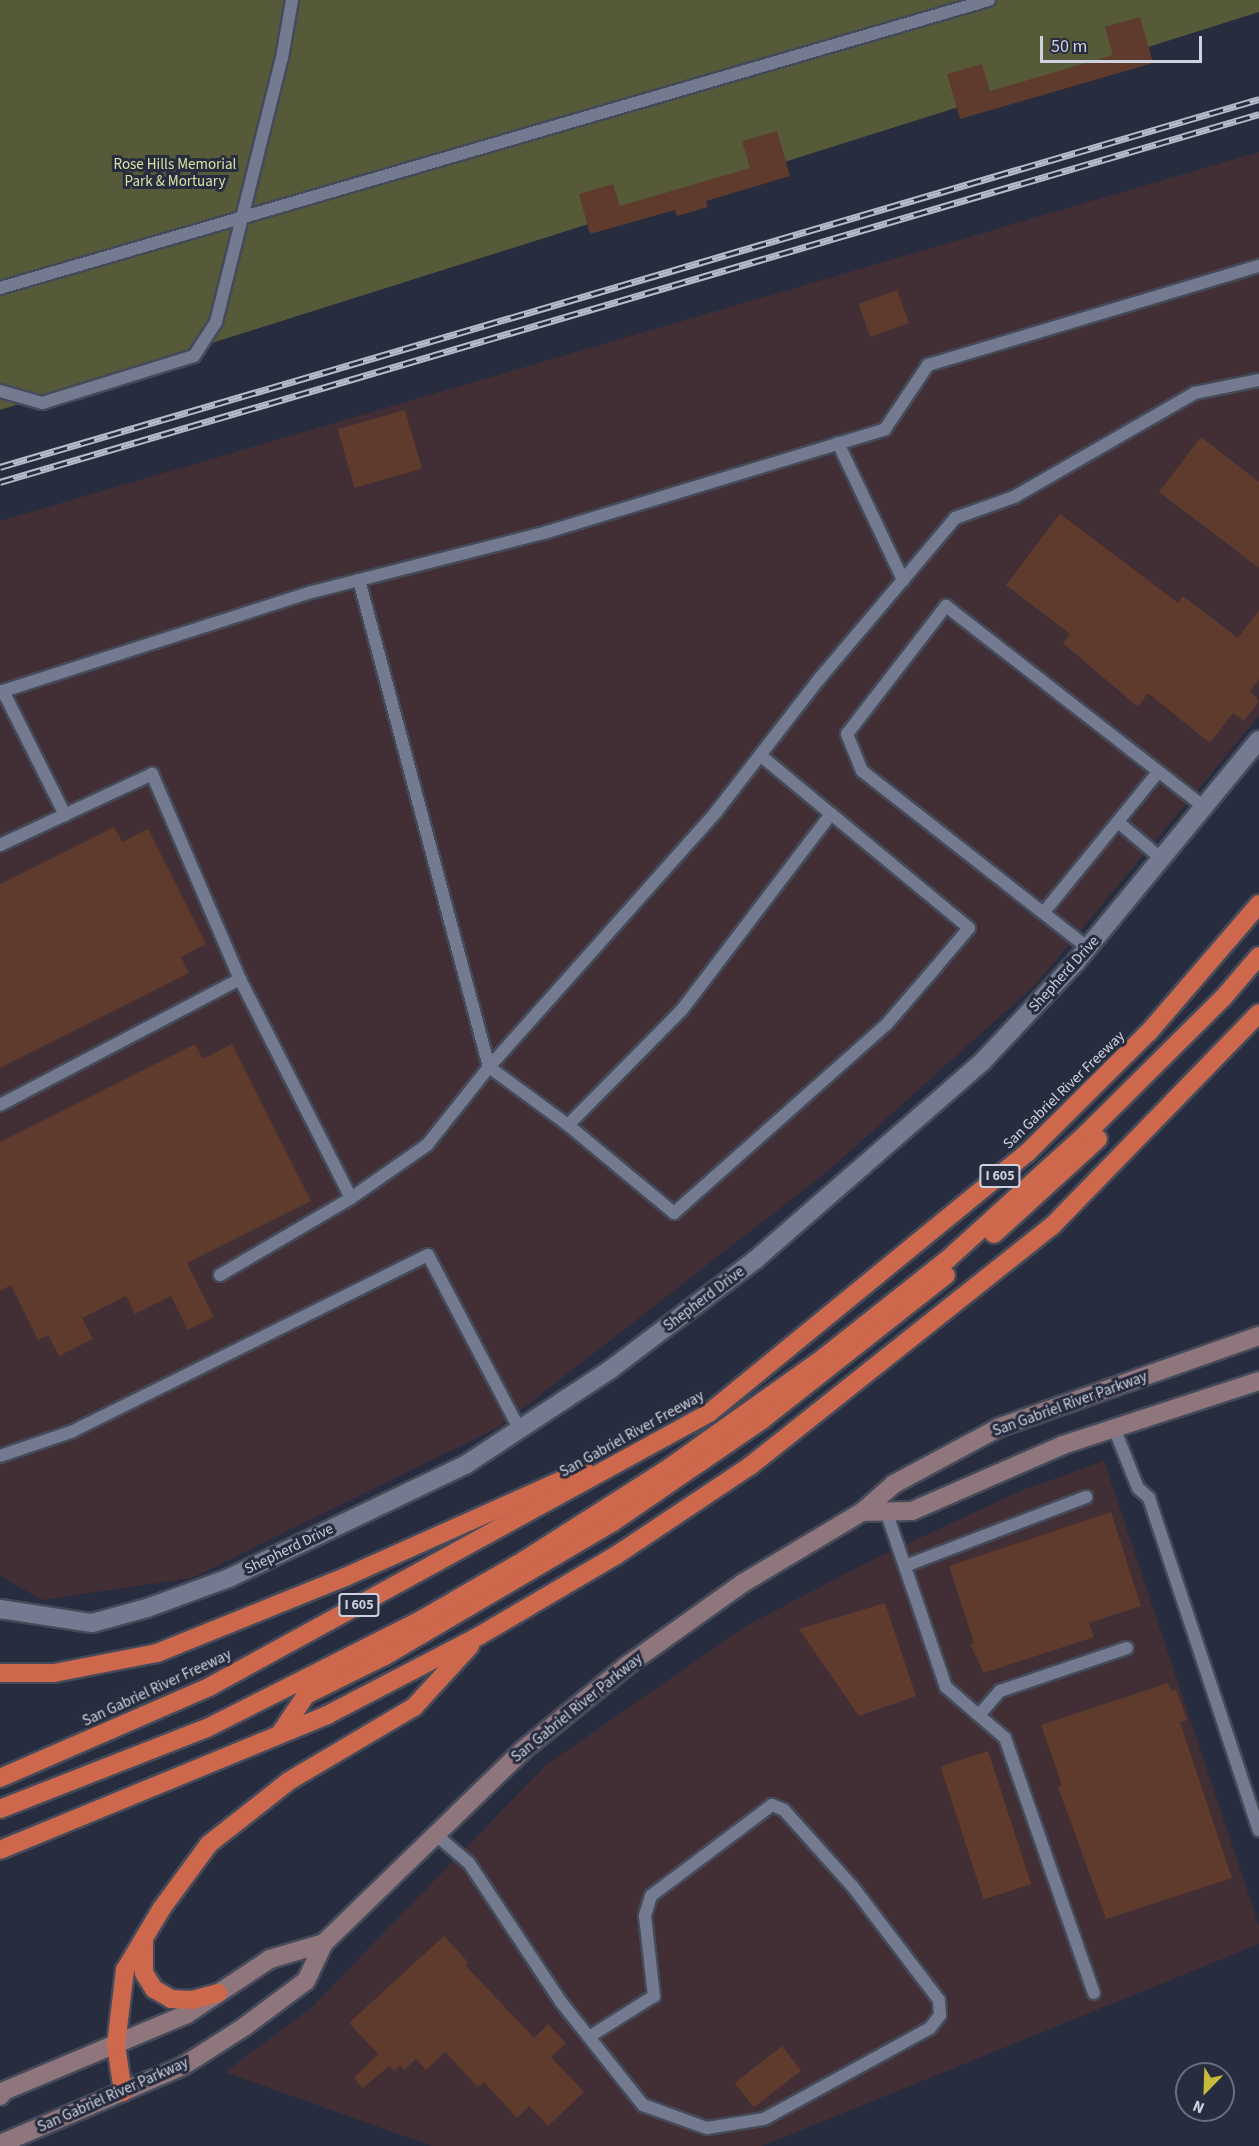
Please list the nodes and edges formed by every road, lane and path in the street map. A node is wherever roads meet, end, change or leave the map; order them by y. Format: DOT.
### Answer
graph roads {
  1 [pos="292,0"];
  2 [pos="989,0"];
  3 [pos="243,217"];
  4 [pos="1259,266"];
  5 [pos="0,288"];
  6 [pos="1259,381"];
  7 [pos="0,391"];
  8 [pos="838,443"];
  9 [pos="359,580"];
  10 [pos="903,580"];
  11 [pos="2,691"];
  12 [pos="1259,740"];
  13 [pos="760,755"];
  14 [pos="1158,772"];
  15 [pos="1204,807"];
  16 [pos="831,814"];
  17 [pos="65,815"];
  18 [pos="1118,822"];
  19 [pos="0,845"];
  20 [pos="1162,859"];
  21 [pos="1259,904"];
  22 [pos="1044,912"];
  23 [pos="1088,948"];
  24 [pos="1259,956"];
  25 [pos="1259,973"];
  26 [pos="240,979"];
  27 [pos="1259,1013"];
  28 [pos="489,1067"];
  29 [pos="0,1105"];
  30 [pos="568,1125"];
  31 [pos="351,1198"];
  32 [pos="220,1275"];
  33 [pos="1259,1336"];
  34 [pos="1259,1381"];
  35 [pos="709,1413"];
  36 [pos="1114,1428"];
  37 [pos="520,1430"];
  38 [pos="0,1456"];
  39 [pos="1086,1497"];
  40 [pos="886,1511"];
  41 [pos="862,1512"];
  42 [pos="905,1566"];
  43 [pos="0,1609"];
  44 [pos="479,1636"];
  45 [pos="1127,1648"];
  46 [pos="0,1673"];
  47 [pos="979,1715"];
  48 [pos="278,1736"];
  49 [pos="0,1778"];
  50 [pos="0,1809"];
  51 [pos="1258,1826"];
  52 [pos="435,1834"];
  53 [pos="0,1850"];
  54 [pos="144,1939"];
  55 [pos="324,1943"];
  56 [pos="218,1993"];
  57 [pos="1094,1993"];
  58 [pos="589,2037"];
  59 [pos="116,2045"];
  60 [pos="123,2091"];
  61 [pos="1,2092"];
  62 [pos="0,2144"];
  1 -- 3 [label="lane"];
  2 -- 3 [label="lane"];
  3 -- 5 [label="lane"];
  3 -- 7 [label="lane"];
  4 -- 8 [label="lane"];
  6 -- 10 [label="lane"];
  8 -- 9 [label="lane"];
  8 -- 10 [label="lane"];
  9 -- 11 [label="lane"];
  9 -- 28 [label="lane"];
  10 -- 13 [label="lane"];
  11 -- 17 [label="lane"];
  12 -- 15 [label="street, Shepherd Drive"];
  13 -- 16 [label="lane"];
  13 -- 28 [label="lane"];
  14 -- 15 [label="lane"];
  14 -- 18 [label="lane"];
  14 -- 22 [label="lane"];
  15 -- 20 [label="street, Shepherd Drive"];
  16 -- 30 [label="lane"];
  16 -- 30 [label="lane"];
  17 -- 19 [label="lane"];
  17 -- 26 [label="lane"];
  18 -- 20 [label="lane"];
  18 -- 22 [label="lane"];
  20 -- 23 [label="street, Shepherd Drive"];
  21 -- 35 [label="highway, San Gabriel River Freeway / I 605"];
  22 -- 23 [label="lane"];
  23 -- 37 [label="street, Shepherd Drive"];
  24 -- 50 [label="highway"];
  25 -- 48 [label="highway"];
  26 -- 29 [label="lane"];
  26 -- 31 [label="lane"];
  27 -- 44 [label="highway"];
  28 -- 30 [label="lane"];
  28 -- 31 [label="lane"];
  31 -- 32 [label="lane"];
  33 -- 41 [label="main road, San Gabriel River Parkway"];
  34 -- 36 [label="main road, San Gabriel River Parkway"];
  35 -- 46 [label="highway"];
  35 -- 49 [label="highway, San Gabriel River Freeway / I 605"];
  36 -- 40 [label="main road, San Gabriel River Parkway"];
  36 -- 51 [label="lane"];
  37 -- 38 [label="lane"];
  37 -- 43 [label="street, Shepherd Drive"];
  39 -- 42 [label="lane"];
  40 -- 41 [label="main road, San Gabriel River Parkway"];
  40 -- 42 [label="lane"];
  41 -- 52 [label="main road, San Gabriel River Parkway"];
  42 -- 47 [label="lane"];
  44 -- 48 [label="highway"];
  44 -- 54 [label="highway"];
  45 -- 47 [label="lane"];
  47 -- 57 [label="lane"];
  48 -- 53 [label="highway"];
  52 -- 55 [label="main road, San Gabriel River Parkway"];
  52 -- 58 [label="lane"];
  54 -- 56 [label="highway"];
  54 -- 59 [label="highway"];
  55 -- 56 [label="main road, San Gabriel River Parkway"];
  55 -- 60 [label="main road, San Gabriel River Parkway"];
  56 -- 59 [label="main road, San Gabriel River Parkway"];
  58 -- 58 [label="lane"];
  59 -- 60 [label="highway"];
  59 -- 61 [label="main road, San Gabriel River Parkway"];
  60 -- 62 [label="main road, San Gabriel River Parkway"];
}
